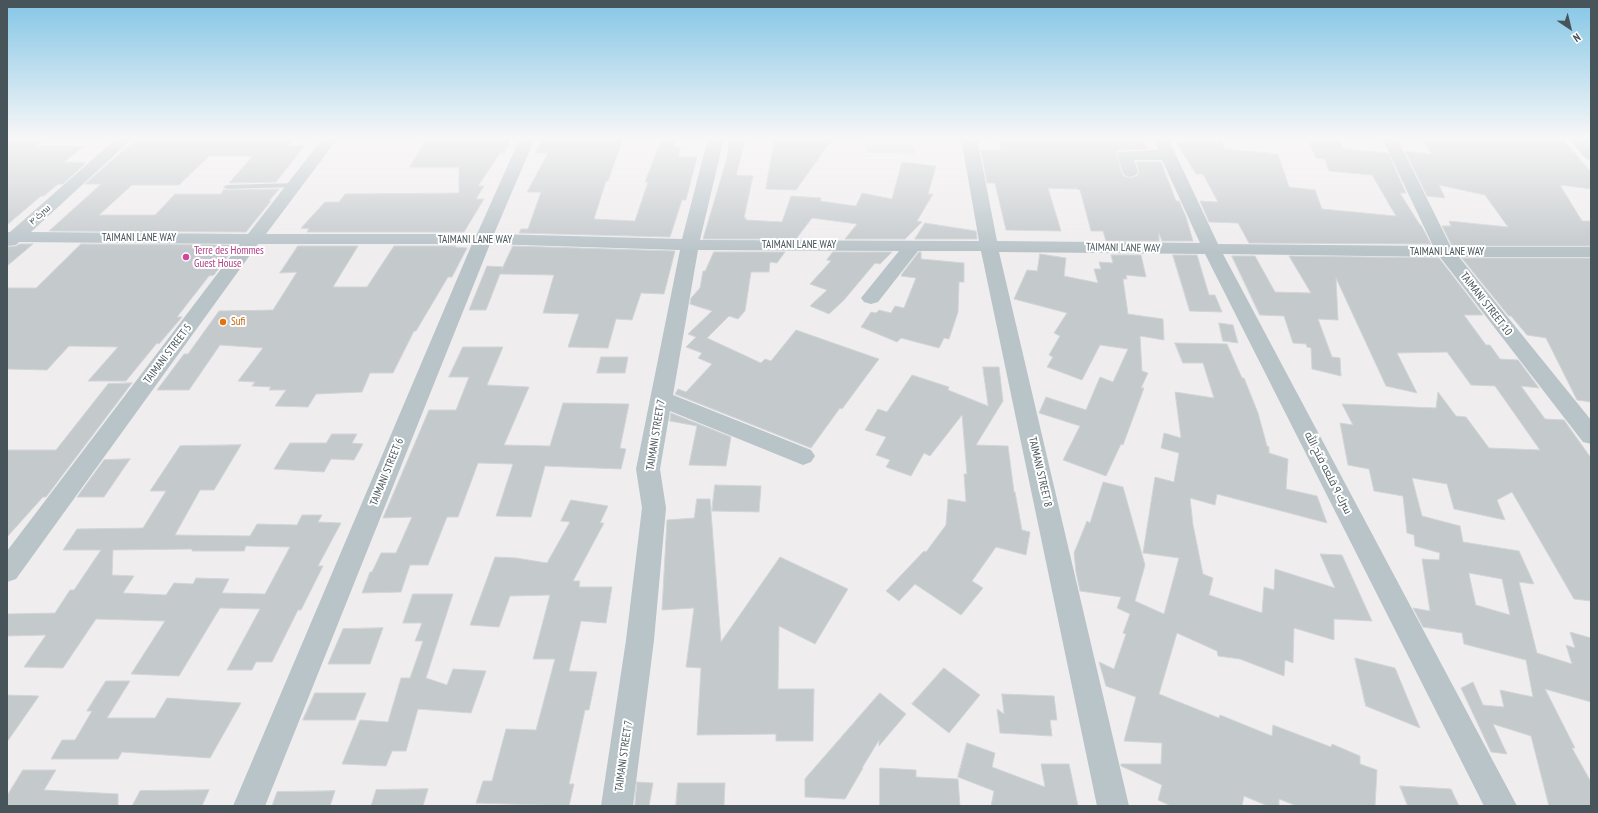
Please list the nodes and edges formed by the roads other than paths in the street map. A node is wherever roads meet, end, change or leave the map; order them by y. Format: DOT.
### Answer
graph roads {
  1 [pos="82,176"];
  2 [pos="303,176"];
  3 [pos="512,176"];
  4 [pos="707,176"];
  5 [pos="976,176"];
  6 [pos="1177,176"];
  7 [pos="1408,176"];
  8 [pos="296,185"];
  9 [pos="227,186"];
  10 [pos="10,239"];
  11 [pos="252,239"];
  12 [pos="485,239"];
  13 [pos="690,245"];
  14 [pos="913,246"];
  15 [pos="988,246"];
  16 [pos="1212,250"];
  17 [pos="1445,252"];
  18 [pos="1591,252"];
  19 [pos="871,298"];
  20 [pos="661,399"];
  21 [pos="1591,436"];
  22 [pos="803,456"];
  23 [pos="7,571"];
  24 [pos="249,806"];
  25 [pos="617,806"];
  26 [pos="1113,806"];
  27 [pos="1501,806"];
  1 -- 10 [label="street, سرک ۴"];
  2 -- 8 [label="street, TAIMANI STREET 5"];
  3 -- 12 [label="street, TAIMANI STREET 6"];
  4 -- 13 [label="street, TAIMANI STREET 7"];
  5 -- 15 [label="street, TAIMANI STREET 8"];
  6 -- 16 [label="street, سرك ٩ قلعه فتح الله"];
  7 -- 17 [label="street, TAIMANI STREET 10"];
  8 -- 9 [label="lane"];
  8 -- 11 [label="street, TAIMANI STREET 5"];
  10 -- 11 [label="street, TAIMANI LANE WAY"];
  11 -- 12 [label="street, TAIMANI LANE WAY"];
  11 -- 23 [label="street, TAIMANI STREET 5"];
  12 -- 13 [label="street, TAIMANI LANE WAY"];
  12 -- 24 [label="street, TAIMANI STREET 6"];
  13 -- 14 [label="street, TAIMANI LANE WAY"];
  13 -- 20 [label="street, TAIMANI STREET 7"];
  14 -- 15 [label="street, TAIMANI LANE WAY"];
  14 -- 19 [label="street"];
  15 -- 16 [label="street, TAIMANI LANE WAY"];
  15 -- 26 [label="street, TAIMANI STREET 8"];
  16 -- 17 [label="street, TAIMANI LANE WAY"];
  16 -- 27 [label="street, سرك ٩ قلعه فتح الله"];
  17 -- 18 [label="street, TAIMANI LANE WAY"];
  17 -- 21 [label="street, TAIMANI STREET 10"];
  20 -- 22 [label="street"];
  20 -- 25 [label="street, TAIMANI STREET 7"];
}
